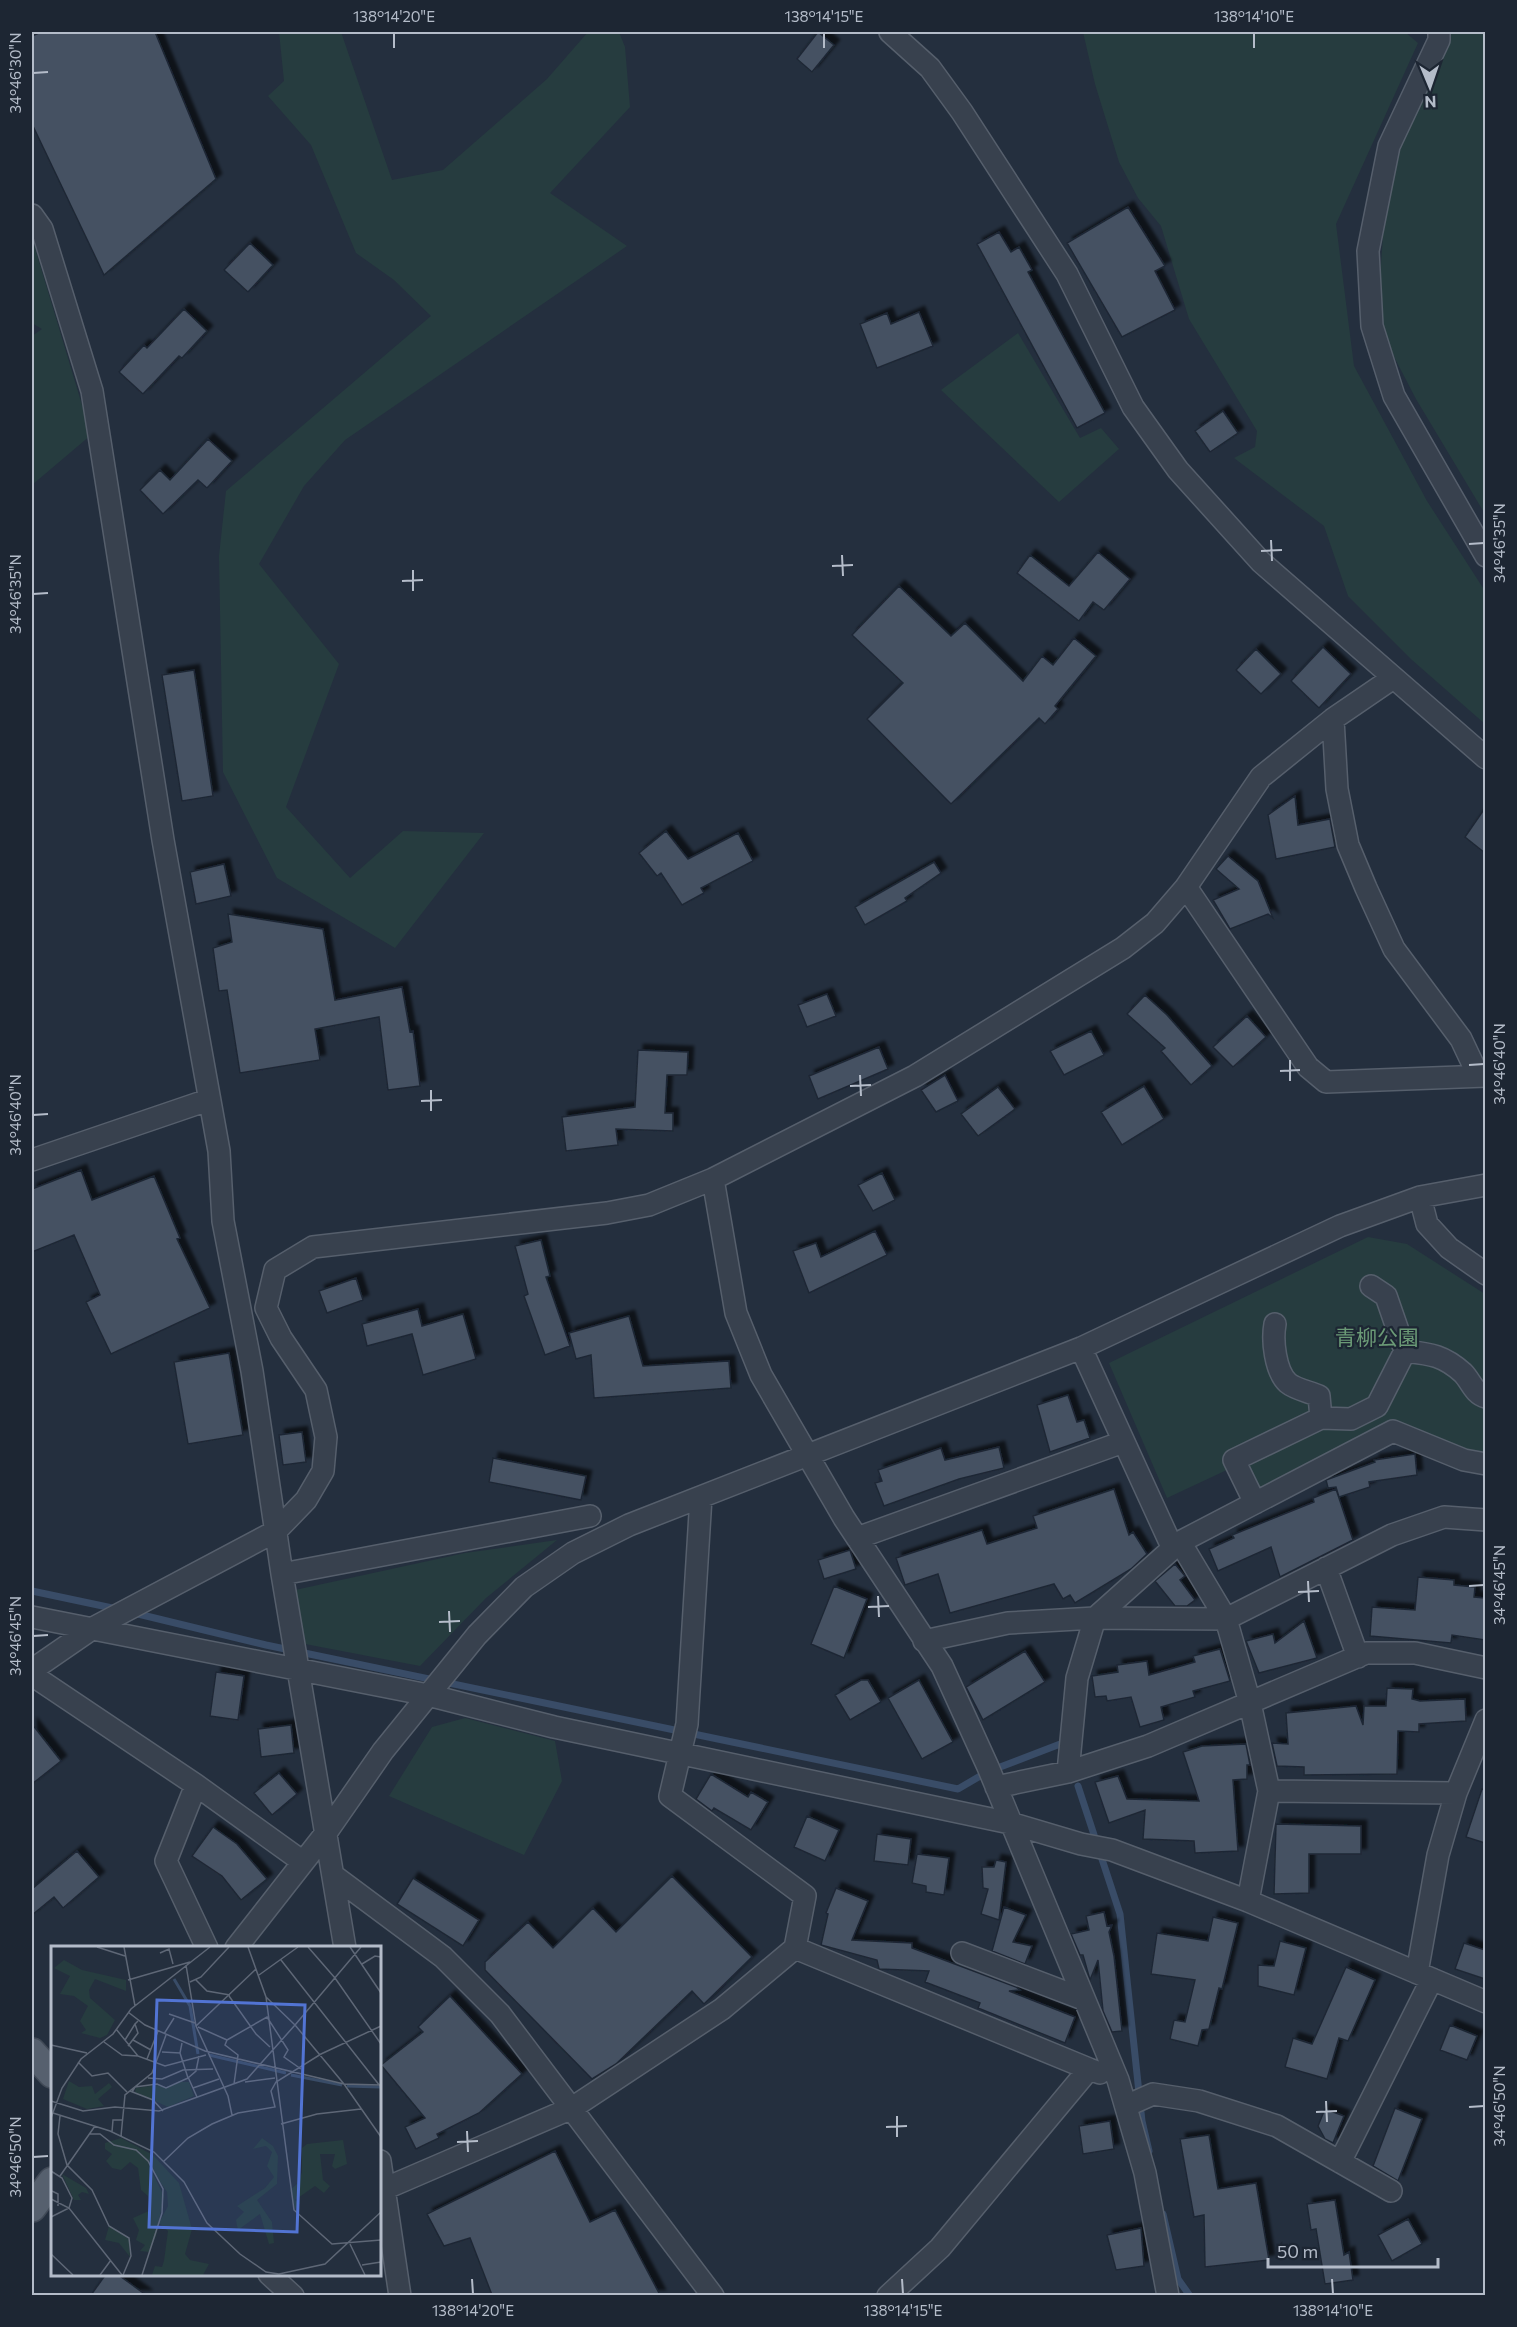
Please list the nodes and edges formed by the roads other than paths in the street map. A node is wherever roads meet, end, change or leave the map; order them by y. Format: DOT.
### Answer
graph roads {
  1 [pos="890,32"];
  2 [pos="1439,32"];
  3 [pos="32,215"];
  4 [pos="1485,556"];
  5 [pos="1393,678"];
  6 [pos="1333,719"];
  7 [pos="1485,758"];
  8 [pos="1186,887"];
  9 [pos="1482,1076"];
  10 [pos="208,1100"];
  11 [pos="32,1160"];
  12 [pos="713,1179"];
  13 [pos="1485,1185"];
  14 [pos="1420,1197"];
  15 [pos="1485,1274"];
  16 [pos="1371,1287"];
  17 [pos="1275,1324"];
  18 [pos="1082,1348"];
  19 [pos="1405,1351"];
  20 [pos="1480,1386"];
  21 [pos="1321,1418"];
  22 [pos="1123,1442"];
  23 [pos="808,1456"];
  24 [pos="1485,1464"];
  25 [pos="701,1497"];
  26 [pos="1255,1503"];
  27 [pos="590,1516"];
  28 [pos="1485,1520"];
  29 [pos="276,1532"];
  30 [pos="857,1538"];
  31 [pos="1177,1545"];
  32 [pos="1326,1568"];
  33 [pos="282,1574"];
  34 [pos="32,1617"];
  35 [pos="1095,1618"];
  36 [pos="1226,1620"];
  37 [pos="100,1625"];
  38 [pos="924,1641"];
  39 [pos="1358,1656"];
  40 [pos="298,1657"];
  41 [pos="1485,1668"];
  42 [pos="32,1670"];
  43 [pos="32,1676"];
  44 [pos="428,1695"];
  45 [pos="1251,1703"];
  46 [pos="1485,1720"];
  47 [pos="680,1752"];
  48 [pos="1069,1762"];
  49 [pos="196,1785"];
  50 [pos="996,1787"];
  51 [pos="1269,1791"];
  52 [pos="1456,1793"];
  53 [pos="1010,1823"];
  54 [pos="326,1833"];
  55 [pos="303,1862"];
  56 [pos="334,1876"];
  57 [pos="1248,1901"];
  58 [pos="207,1946"];
  59 [pos="237,1946"];
  60 [pos="345,1946"];
  61 [pos="795,1948"];
  62 [pos="962,1953"];
  63 [pos="1425,1976"];
  64 [pos="1083,1999"];
  65 [pos="1485,2002"];
  66 [pos="32,2052"];
  67 [pos="1089,2069"];
  68 [pos="51,2073"];
  69 [pos="1118,2080"];
  70 [pos="1127,2105"];
  71 [pos="572,2108"];
  72 [pos="1340,2162"];
  73 [pos="51,2182"];
  74 [pos="382,2187"];
  75 [pos="1391,2191"];
  76 [pos="32,2208"];
  77 [pos="271,2276"];
  78 [pos="293,2295"];
  79 [pos="400,2295"];
  80 [pos="713,2295"];
  81 [pos="888,2295"];
  82 [pos="1168,2295"];
  1 -- 5 [label="street"];
  2 -- 4 [label="street"];
  3 -- 10 [label="street"];
  5 -- 6 [label="street"];
  5 -- 7 [label="street"];
  6 -- 8 [label="street"];
  6 -- 9 [label="street"];
  8 -- 9 [label="street"];
  8 -- 12 [label="street"];
  10 -- 11 [label="street"];
  10 -- 29 [label="street"];
  12 -- 23 [label="street"];
  12 -- 29 [label="street"];
  13 -- 14 [label="street"];
  14 -- 15 [label="street"];
  14 -- 18 [label="street"];
  16 -- 19 [label="street"];
  17 -- 21 [label="street"];
  18 -- 22 [label="street"];
  18 -- 23 [label="street"];
  19 -- 20 [label="street"];
  19 -- 21 [label="street"];
  21 -- 26 [label="street"];
  22 -- 30 [label="street"];
  22 -- 31 [label="street"];
  23 -- 25 [label="street"];
  23 -- 30 [label="street"];
  24 -- 26 [label="street"];
  25 -- 44 [label="street"];
  25 -- 47 [label="street"];
  26 -- 31 [label="street"];
  27 -- 33 [label="street"];
  28 -- 32 [label="street"];
  29 -- 33 [label="street"];
  29 -- 37 [label="street"];
  30 -- 38 [label="street"];
  31 -- 35 [label="street"];
  31 -- 36 [label="street"];
  32 -- 36 [label="street"];
  32 -- 39 [label="street"];
  33 -- 40 [label="street"];
  34 -- 37 [label="street"];
  35 -- 36 [label="street"];
  35 -- 38 [label="street"];
  35 -- 48 [label="street"];
  36 -- 45 [label="street"];
  37 -- 40 [label="street"];
  37 -- 42 [label="street"];
  38 -- 50 [label="street"];
  39 -- 41 [label="street"];
  39 -- 45 [label="street"];
  40 -- 44 [label="street"];
  40 -- 54 [label="street"];
  43 -- 49 [label="street"];
  44 -- 47 [label="street"];
  44 -- 54 [label="street"];
  45 -- 48 [label="street"];
  45 -- 51 [label="street"];
  46 -- 52 [label="street"];
  47 -- 53 [label="street"];
  47 -- 61 [label="street"];
  48 -- 50 [label="street"];
  49 -- 55 [label="street"];
  49 -- 58 [label="street"];
  50 -- 53 [label="street"];
  51 -- 52 [label="street"];
  51 -- 57 [label="street"];
  52 -- 63 [label="street"];
  53 -- 57 [label="street"];
  53 -- 64 [label="street"];
  54 -- 55 [label="street"];
  54 -- 56 [label="street"];
  55 -- 59 [label="street"];
  56 -- 60 [label="street"];
  56 -- 71 [label="street"];
  57 -- 63 [label="street"];
  61 -- 67 [label="street"];
  61 -- 71 [label="street"];
  62 -- 64 [label="street"];
  63 -- 65 [label="street"];
  63 -- 72 [label="street"];
  64 -- 69 [label="street"];
  66 -- 68 [label="main road"];
  67 -- 69 [label="street"];
  67 -- 81 [label="street"];
  69 -- 70 [label="street"];
  70 -- 72 [label="street"];
  70 -- 82 [label="street"];
  71 -- 74 [label="street"];
  71 -- 80 [label="street"];
  72 -- 75 [label="street"];
  73 -- 76 [label="main road"];
  74 -- 79 [label="street"];
  77 -- 78 [label="street"];
}
